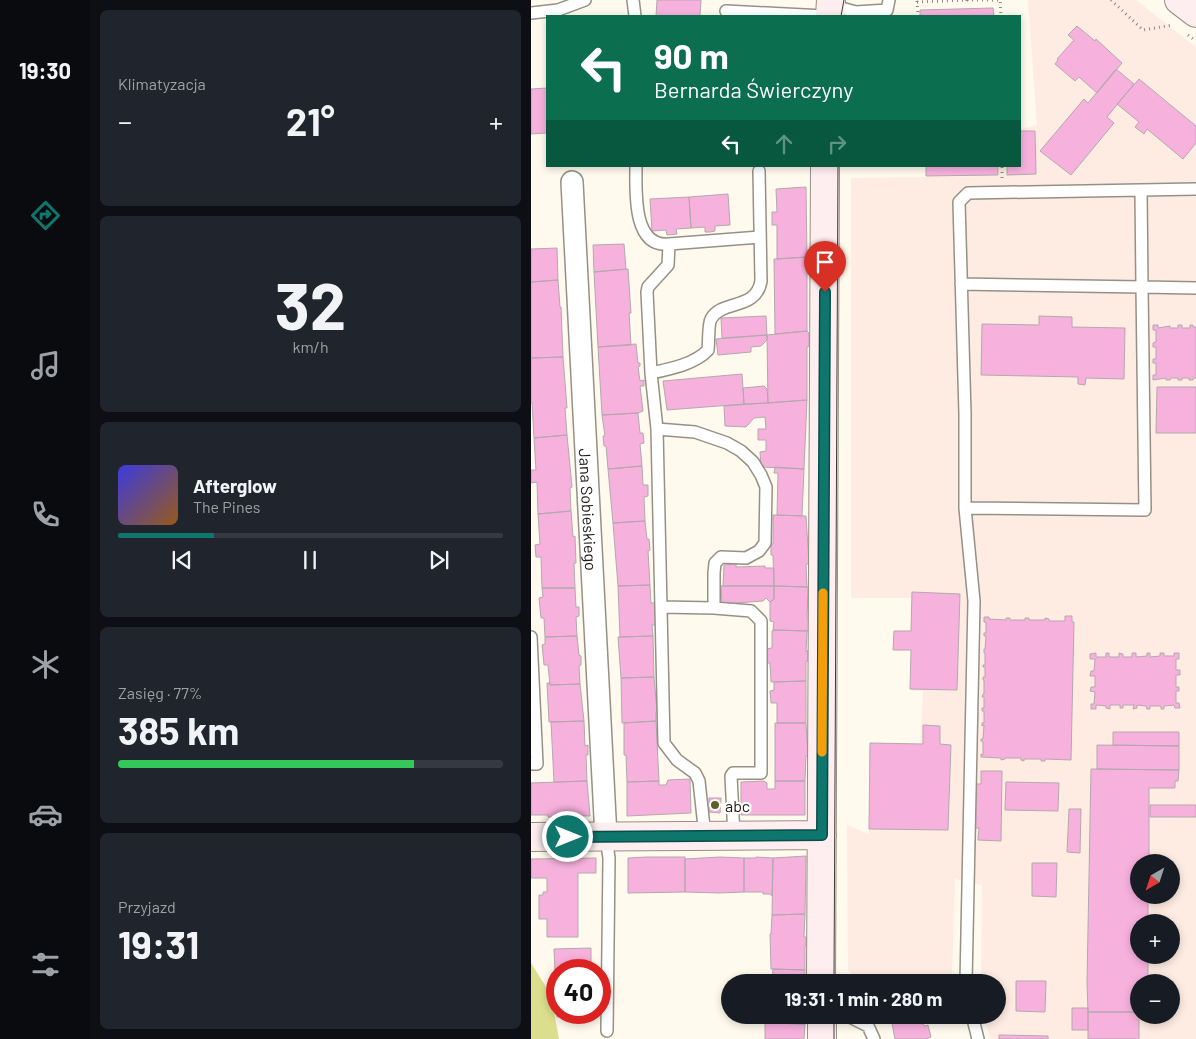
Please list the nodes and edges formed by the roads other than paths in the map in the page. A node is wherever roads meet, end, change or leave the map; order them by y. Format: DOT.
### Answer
graph roads {
  1 [pos="585,0"];
  2 [pos="633,0"];
  3 [pos="889,0"];
  4 [pos="727,9"];
  5 [pos="829,9"];
  6 [pos="531,13"];
  7 [pos="635,15"];
  8 [pos="636,167"];
  9 [pos="825,167"];
  10 [pos="759,171"];
  11 [pos="571,182"];
  12 [pos="1196,189"];
  13 [pos="1141,190"];
  14 [pos="760,237"];
  15 [pos="669,244"];
  16 [pos="961,284"];
  17 [pos="1142,287"];
  18 [pos="1196,288"];
  19 [pos="651,373"];
  20 [pos="657,429"];
  21 [pos="965,508"];
  22 [pos="661,607"];
  23 [pos="715,608"];
  24 [pos="531,637"];
  25 [pos="531,764"];
  26 [pos="822,835"];
  27 [pos="705,836"];
  28 [pos="734,836"];
  29 [pos="531,837"];
  30 [pos="606,837"];
  31 [pos="821,974"];
  32 [pos="966,974"];
  33 [pos="822,1024"];
  34 [pos="864,1024"];
  35 [pos="974,1024"];
  36 [pos="607,1031"];
  37 [pos="822,1039"];
  38 [pos="874,1039"];
  39 [pos="978,1039"];
  1 -- 6 [label="lane"];
  2 -- 7 [label="lane"];
  3 -- 5 [label="lane"];
  4 -- 5 [label="lane"];
  8 -- 15 [label="lane"];
  9 -- 26 [label="street"];
  10 -- 14 [label="lane"];
  11 -- 30 [label="street, Jana Sobieskiego"];
  12 -- 13 [label="lane"];
  13 -- 16 [label="lane"];
  13 -- 17 [label="lane"];
  14 -- 15 [label="lane"];
  14 -- 19 [label="lane"];
  15 -- 19 [label="lane"];
  16 -- 17 [label="lane"];
  16 -- 21 [label="lane"];
  17 -- 18 [label="lane"];
  17 -- 21 [label="lane"];
  19 -- 20 [label="lane"];
  20 -- 22 [label="lane"];
  20 -- 23 [label="lane"];
  21 -- 32 [label="lane"];
  22 -- 23 [label="lane"];
  22 -- 27 [label="lane"];
  23 -- 28 [label="lane"];
  24 -- 25 [label="lane"];
  26 -- 28 [label="street"];
  26 -- 31 [label="street"];
  27 -- 28 [label="street"];
  27 -- 30 [label="street"];
  29 -- 30 [label="street"];
  30 -- 36 [label="lane"];
  33 -- 37 [label="street"];
  34 -- 38 [label="lane"];
  35 -- 39 [label="lane"];
}
